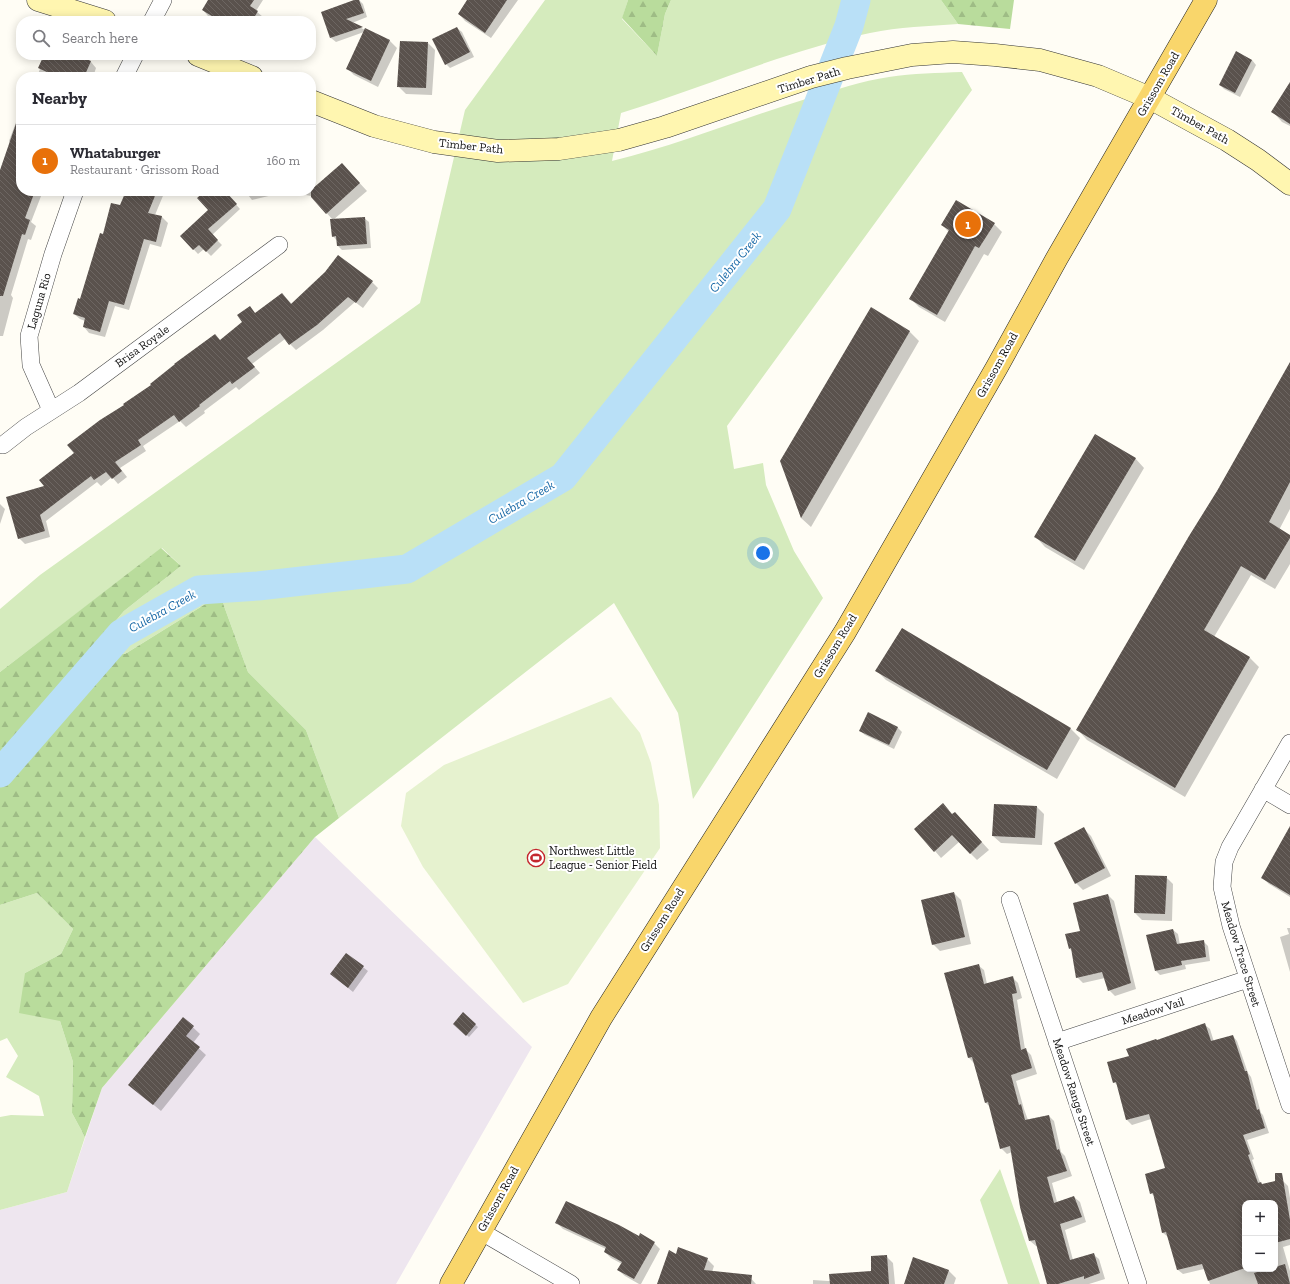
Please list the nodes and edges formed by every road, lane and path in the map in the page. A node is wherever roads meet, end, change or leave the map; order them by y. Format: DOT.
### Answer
graph roads {
  1 [pos="38,0"];
  2 [pos="163,0"];
  3 [pos="1206,0"];
  4 [pos="89,16"];
  5 [pos="155,16"];
  6 [pos="132,60"];
  7 [pos="210,60"];
  8 [pos="126,72"];
  9 [pos="240,72"];
  10 [pos="1150,98"];
  11 [pos="316,103"];
  12 [pos="1290,184"];
  13 [pos="73,196"];
  14 [pos="279,245"];
  15 [pos="51,410"];
  16 [pos="3,445"];
  17 [pos="1290,742"];
  18 [pos="1263,789"];
  19 [pos="1290,805"];
  20 [pos="1010,900"];
  21 [pos="1248,979"];
  22 [pos="1057,1042"];
  23 [pos="1290,1105"];
  24 [pos="480,1232"];
  25 [pos="450,1284"];
  26 [pos="571,1284"];
  27 [pos="1138,1284"];
  1 -- 4 [label="street"];
  2 -- 5 [label="street"];
  3 -- 10 [label="main road, Grissom Road"];
  6 -- 8 [label="street"];
  7 -- 9 [label="street"];
  10 -- 11 [label="street, Timber Path"];
  10 -- 12 [label="street, Timber Path"];
  10 -- 24 [label="main road, Grissom Road"];
  13 -- 15 [label="street, Laguna Rio"];
  14 -- 15 [label="street, Brisa Royale"];
  15 -- 16 [label="street, Brisa Royale"];
  17 -- 18 [label="street, Meadow Trace Street"];
  18 -- 19 [label="street"];
  18 -- 21 [label="street, Meadow Trace Street"];
  20 -- 22 [label="street, Meadow Range Street"];
  21 -- 22 [label="street, Meadow Vail"];
  21 -- 23 [label="street, Meadow Trace Street"];
  22 -- 27 [label="street, Meadow Range Street"];
  24 -- 25 [label="main road, Grissom Road"];
  24 -- 26 [label="street"];
}
